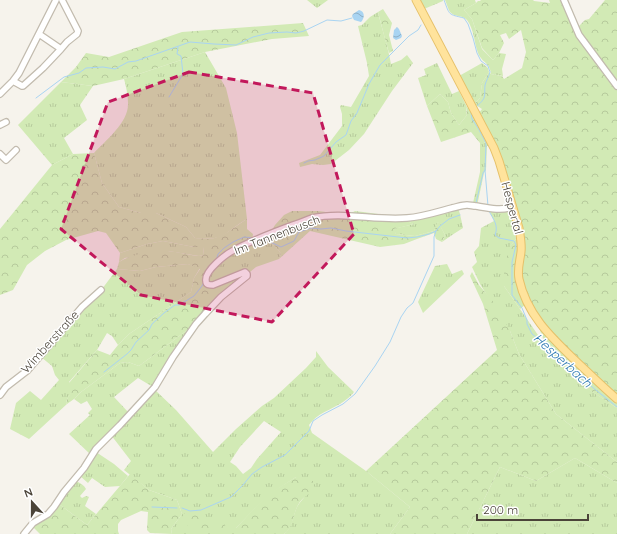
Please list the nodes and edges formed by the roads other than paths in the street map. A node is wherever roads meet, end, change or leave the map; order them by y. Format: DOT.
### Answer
graph roads {
  1 [pos="56,0"];
  2 [pos="62,0"];
  3 [pos="416,0"];
  4 [pos="564,0"];
  5 [pos="39,34"];
  6 [pos="61,49"];
  7 [pos="13,81"];
  8 [pos="617,86"];
  9 [pos="0,94"];
  10 [pos="16,150"];
  11 [pos="0,154"];
  12 [pos="512,207"];
  13 [pos="100,290"];
  14 [pos="0,395"];
  15 [pos="617,400"];
  16 [pos="24,534"];
  1 -- 5 [label="street"];
  2 -- 6 [label="street"];
  3 -- 12 [label="main road, Hespertal"];
  4 -- 8 [label="street"];
  5 -- 6 [label="street"];
  5 -- 7 [label="street"];
  6 -- 7 [label="street"];
  7 -- 9 [label="street"];
  10 -- 11 [label="street"];
  12 -- 15 [label="main road, Hespertal"];
  12 -- 16 [label="street, Im Tannenbusch"];
  13 -- 14 [label="street, Wimberstraße"];
}
